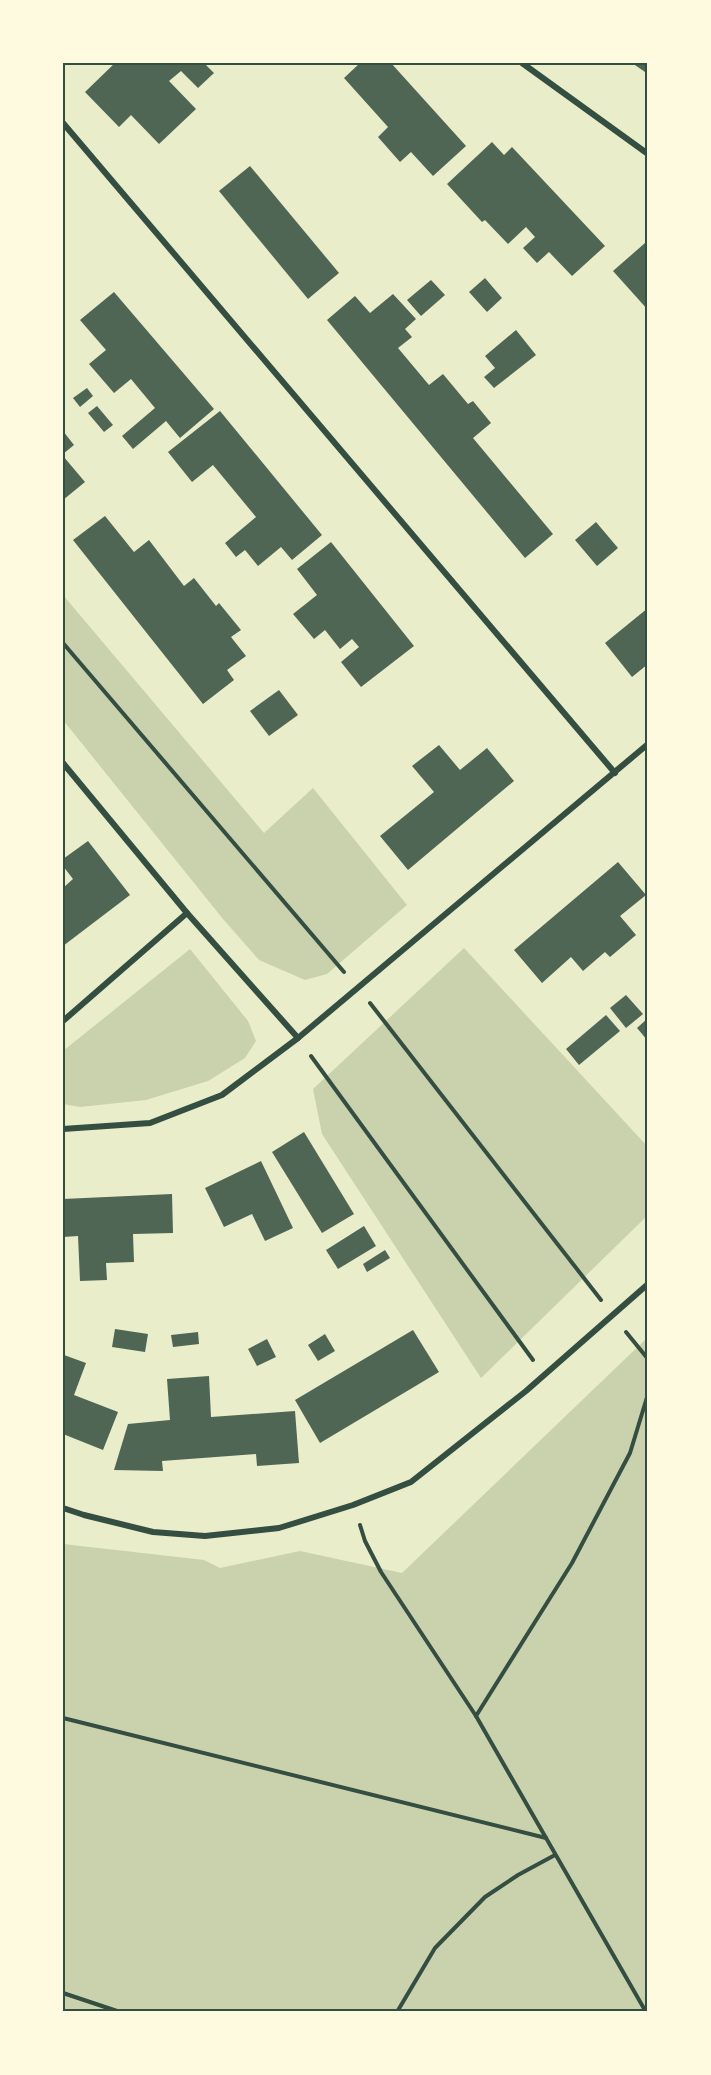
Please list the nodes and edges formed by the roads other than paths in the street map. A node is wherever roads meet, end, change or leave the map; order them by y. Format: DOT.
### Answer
graph roads {
  1 [pos="522,63"];
  2 [pos="63,123"];
  3 [pos="648,154"];
  4 [pos="648,744"];
  5 [pos="63,763"];
  6 [pos="615,773"];
  7 [pos="187,914"];
  8 [pos="63,1021"];
  9 [pos="298,1038"];
  10 [pos="63,1129"];
  11 [pos="648,1284"];
  12 [pos="63,1508"];
  1 -- 3 [label="street"];
  2 -- 6 [label="street"];
  4 -- 6 [label="street"];
  5 -- 7 [label="street"];
  6 -- 9 [label="street"];
  7 -- 8 [label="street"];
  7 -- 9 [label="street"];
  9 -- 10 [label="street"];
  11 -- 12 [label="street"];
}
